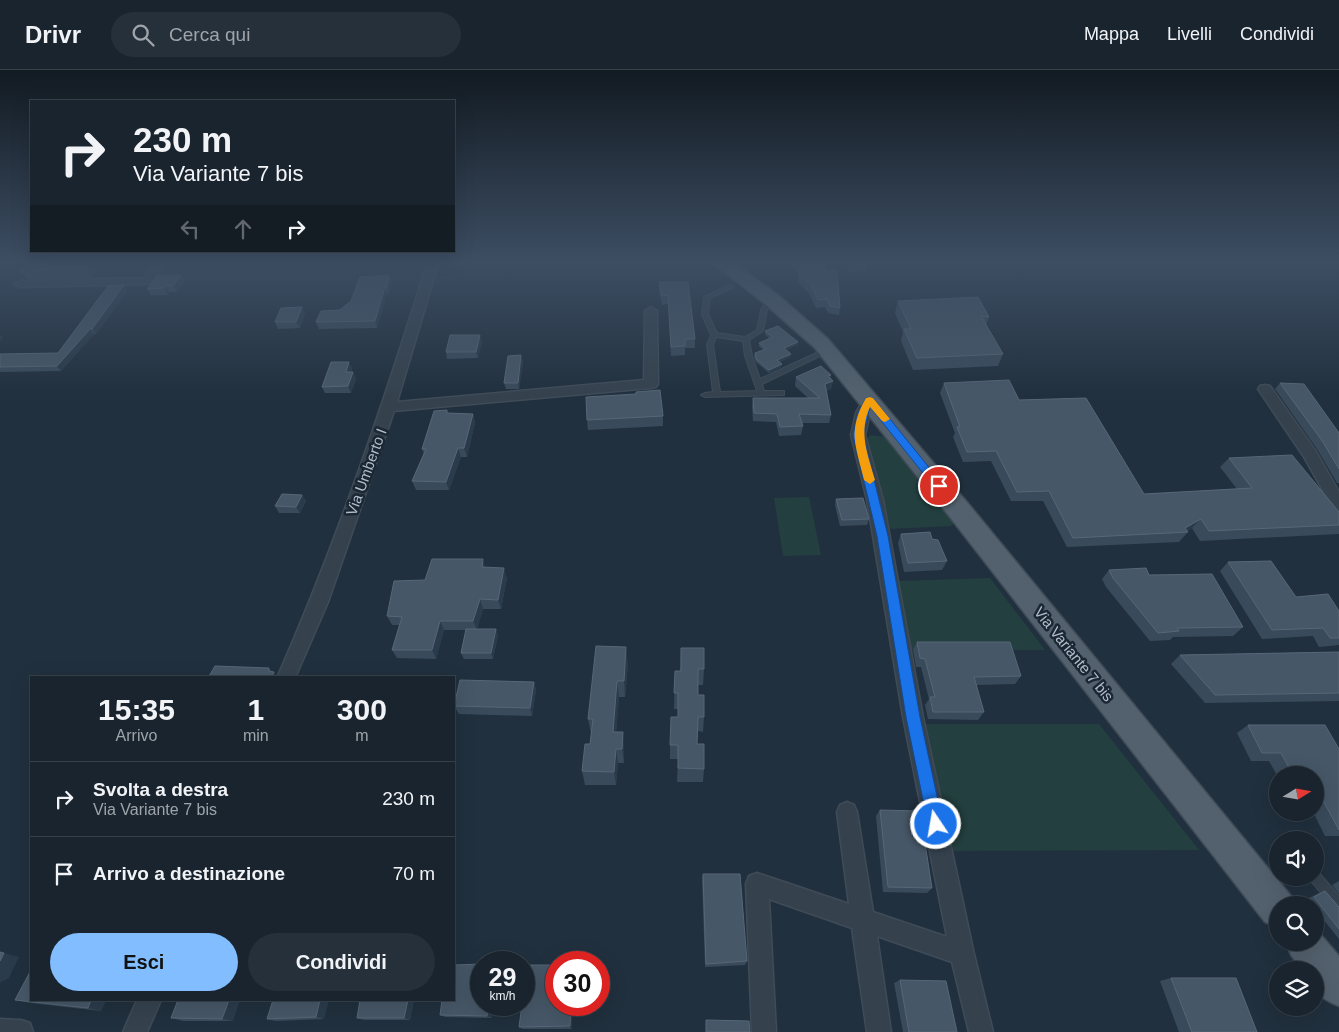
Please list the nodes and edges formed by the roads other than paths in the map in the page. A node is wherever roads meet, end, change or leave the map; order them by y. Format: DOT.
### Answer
graph roads {
  1 [pos="420,306"];
  2 [pos="705,306"];
  3 [pos="766,306"];
  4 [pos="779,306"];
  5 [pos="651,311"];
  6 [pos="714,335"];
  7 [pos="746,339"];
  8 [pos="827,351"];
  9 [pos="758,383"];
  10 [pos="1265,389"];
  11 [pos="761,393"];
  12 [pos="781,393"];
  13 [pos="717,394"];
  14 [pos="705,395"];
  15 [pos="870,400"];
  16 [pos="389,408"];
  17 [pos="1339,506"];
  18 [pos="287,676"];
  19 [pos="847,812"];
  20 [pos="1323,886"];
  21 [pos="1271,896"];
  22 [pos="1339,905"];
  23 [pos="863,919"];
  24 [pos="1311,951"];
  25 [pos="962,954"];
  26 [pos="1339,987"];
  27 [pos="149,1001"];
  28 [pos="0,1031"];
  29 [pos="21,1032"];
  30 [pos="135,1032"];
  31 [pos="764,1032"];
  32 [pos="879,1032"];
  33 [pos="981,1032"];
  1 -- 16 [label="street, Via Umberto I"];
  2 -- 6 [label="lane"];
  3 -- 7 [label="lane"];
  4 -- 8 [label="main road, Via Variante 7 bis"];
  5 -- 16 [label="street"];
  6 -- 7 [label="lane"];
  6 -- 13 [label="lane"];
  7 -- 9 [label="lane"];
  8 -- 9 [label="lane"];
  8 -- 15 [label="main road, Via Variante 7 bis"];
  9 -- 11 [label="lane"];
  10 -- 17 [label="street"];
  11 -- 12 [label="lane"];
  11 -- 13 [label="lane"];
  13 -- 14 [label="lane"];
  15 -- 21 [label="main road, Via Variante 7 bis"];
  15 -- 25 [label="street"];
  16 -- 18 [label="street, Via Umberto I"];
  19 -- 23 [label="street"];
  20 -- 22 [label="lane"];
  23 -- 25 [label="street"];
  23 -- 31 [label="street"];
  23 -- 32 [label="street"];
  24 -- 26 [label="main road"];
  25 -- 33 [label="street"];
  27 -- 30 [label="street"];
  28 -- 29 [label="street"];
}
